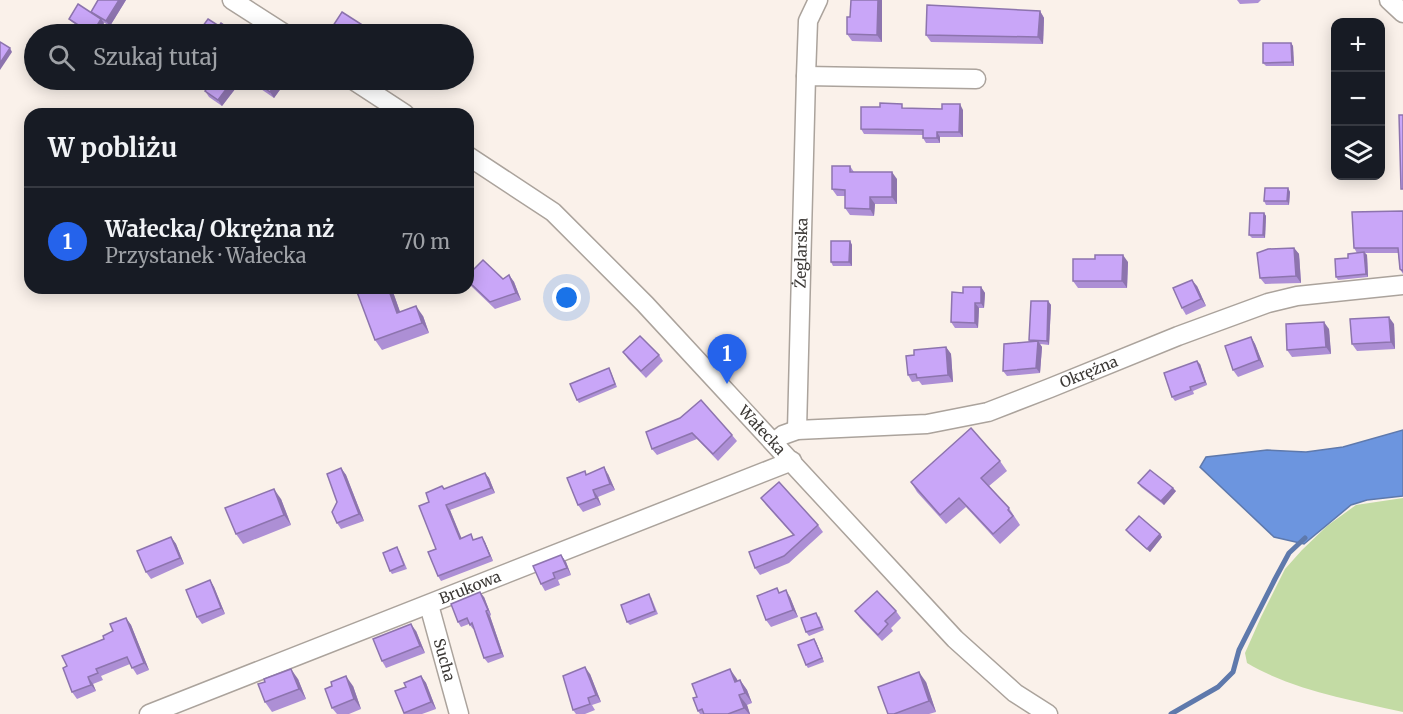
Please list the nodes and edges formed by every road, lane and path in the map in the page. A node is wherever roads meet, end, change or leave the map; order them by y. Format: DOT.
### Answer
graph roads {
  1 [pos="232,0"];
  2 [pos="818,0"];
  3 [pos="1389,0"];
  4 [pos="1403,13"];
  5 [pos="269,24"];
  6 [pos="806,76"];
  7 [pos="976,79"];
  8 [pos="368,90"];
  9 [pos="396,108"];
  10 [pos="474,160"];
  11 [pos="1403,285"];
  12 [pos="797,430"];
  13 [pos="774,442"];
  14 [pos="792,461"];
  15 [pos="429,605"];
  16 [pos="149,714"];
  17 [pos="459,714"];
  18 [pos="1048,714"];
  1 -- 5 [label="street"];
  2 -- 6 [label="street, Żeglarska"];
  3 -- 4 [label="street"];
  6 -- 7 [label="street"];
  6 -- 12 [label="street, Żeglarska"];
  8 -- 9 [label="street"];
  10 -- 13 [label="street, Wałecka"];
  11 -- 12 [label="street, Okrężna"];
  12 -- 13 [label="street, Okrężna"];
  13 -- 14 [label="street, Wałecka"];
  14 -- 15 [label="street, Brukowa"];
  14 -- 18 [label="street, Wałecka"];
  15 -- 16 [label="street, Brukowa"];
  15 -- 17 [label="street, Sucha"];
}
